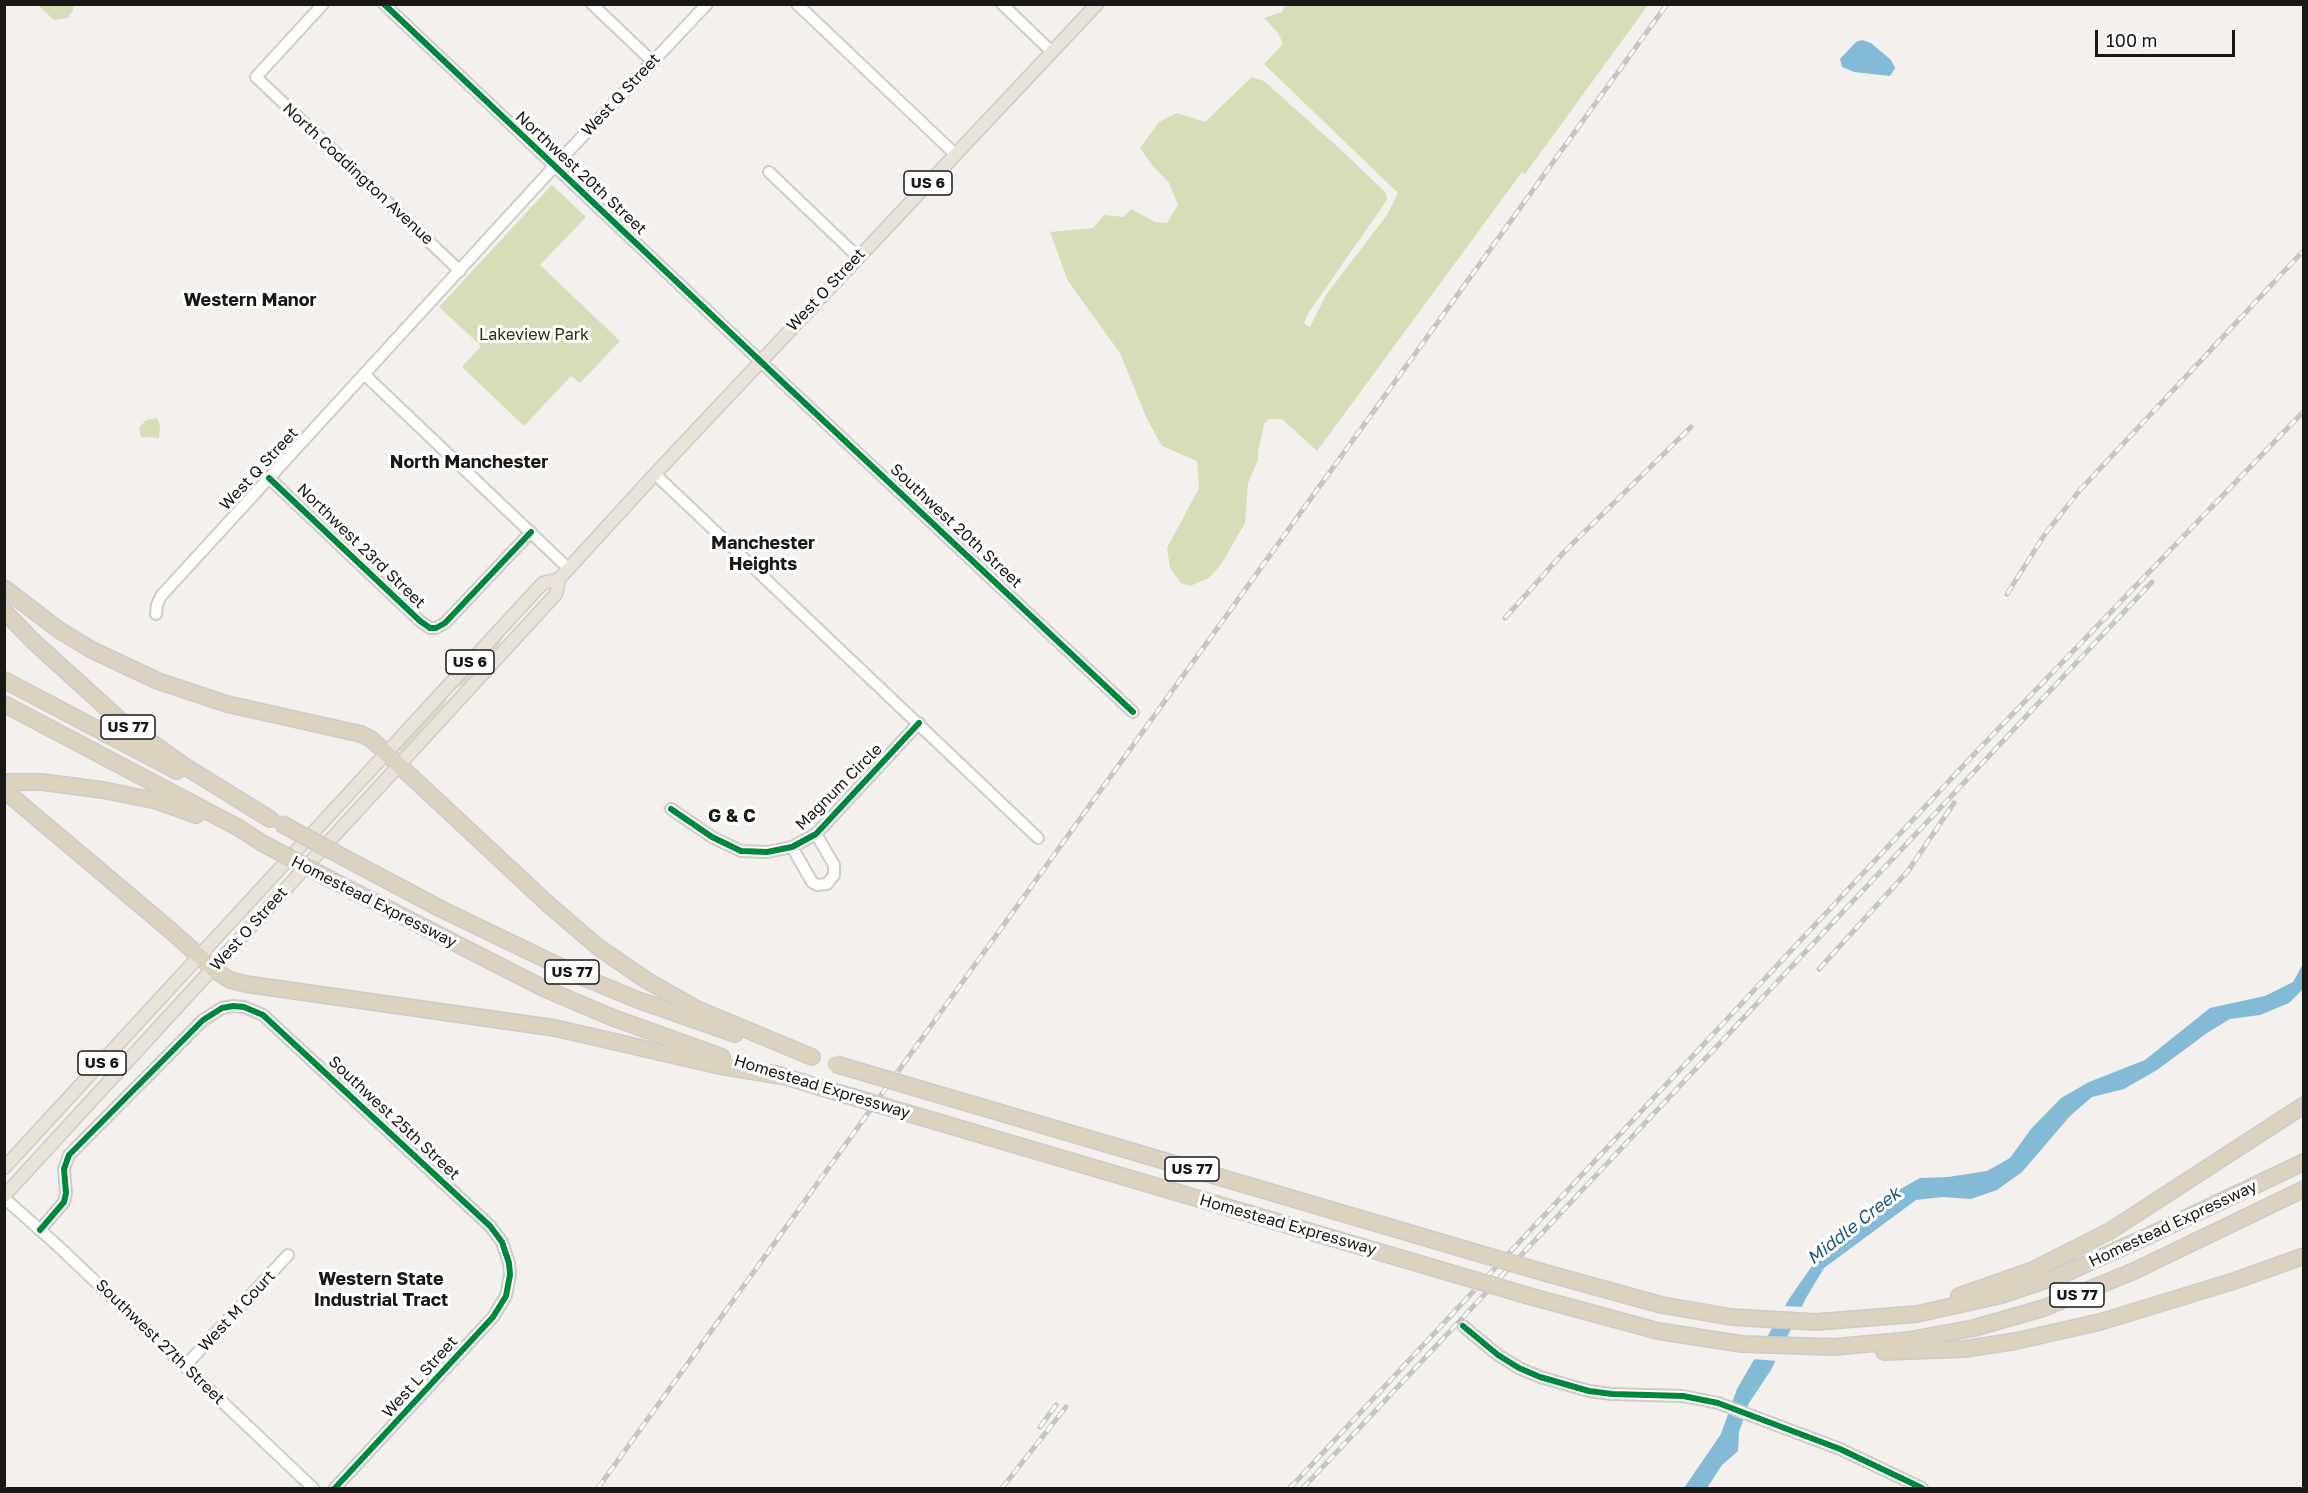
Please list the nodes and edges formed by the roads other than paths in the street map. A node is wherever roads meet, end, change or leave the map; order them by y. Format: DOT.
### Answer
graph roads {
  1 [pos="323,4"];
  2 [pos="384,4"];
  3 [pos="592,4"];
  4 [pos="706,4"];
  5 [pos="797,4"];
  6 [pos="1002,4"];
  7 [pos="1097,4"];
  8 [pos="1052,52"];
  9 [pos="653,62"];
  10 [pos="955,154"];
  11 [pos="554,166"];
  12 [pos="769,172"];
  13 [pos="858,257"];
  14 [pos="460,271"];
  15 [pos="759,361"];
  16 [pos="365,375"];
  17 [pos="655,474"];
  18 [pos="269,478"];
  19 [pos="531,532"];
  20 [pos="569,569"];
  21 [pos="559,579"];
  22 [pos="4,588"];
  23 [pos="4,611"];
  24 [pos="156,614"];
  25 [pos="4,680"];
  26 [pos="4,704"];
  27 [pos="1133,712"];
  28 [pos="919,723"];
  29 [pos="386,753"];
  30 [pos="399,765"];
  31 [pos="4,782"];
  32 [pos="4,790"];
  33 [pos="671,809"];
  34 [pos="275,821"];
  35 [pos="816,834"];
  36 [pos="1038,838"];
  37 [pos="262,843"];
  38 [pos="792,847"];
  39 [pos="200,957"];
  40 [pos="213,969"];
  41 [pos="812,1058"];
  42 [pos="781,1076"];
  43 [pos="2302,1107"];
  44 [pos="2304,1162"];
  45 [pos="4,1168"];
  46 [pos="2304,1189"];
  47 [pos="4,1197"];
  48 [pos="40,1230"];
  49 [pos="288,1255"];
  50 [pos="2304,1256"];
  51 [pos="2304,1264"];
  52 [pos="510,1275"];
  53 [pos="2234,1281"];
  54 [pos="1901,1316"];
  55 [pos="1463,1326"];
  56 [pos="1834,1347"];
  57 [pos="185,1366"];
  58 [pos="313,1488"];
  59 [pos="335,1488"];
  60 [pos="1922,1488"];
  1 -- 14 [label="street, North Coddington Avenue"];
  2 -- 11 [label="street, Northwest 20th Street"];
  3 -- 9 [label="street"];
  4 -- 9 [label="street, West Q Street"];
  5 -- 10 [label="street"];
  6 -- 8 [label="street"];
  7 -- 8 [label="main road, West O Street / US 6"];
  8 -- 10 [label="main road, West O Street / US 6"];
  9 -- 11 [label="street, West Q Street"];
  10 -- 13 [label="main road, West O Street / US 6"];
  11 -- 14 [label="street, West Q Street"];
  11 -- 15 [label="street, Northwest 20th Street"];
  12 -- 13 [label="street"];
  13 -- 15 [label="main road, West O Street / US 6"];
  14 -- 16 [label="street, West Q Street"];
  15 -- 17 [label="main road, West O Street / US 6"];
  15 -- 27 [label="street, Southwest 20th Street"];
  16 -- 18 [label="street, West Q Street"];
  16 -- 19 [label="street"];
  17 -- 20 [label="main road, West O Street / US 6"];
  17 -- 28 [label="street"];
  18 -- 19 [label="street, Northwest 23rd Street"];
  18 -- 24 [label="street, West Q Street"];
  19 -- 20 [label="street"];
  20 -- 21 [label="main road, West O Street / US 6"];
  21 -- 29 [label="main road, West O Street / US 6"];
  21 -- 30 [label="main road, West O Street / US 6"];
  22 -- 29 [label="highway"];
  23 -- 34 [label="highway, US 77"];
  25 -- 34 [label="highway"];
  26 -- 37 [label="highway, US 77"];
  28 -- 35 [label="street, Magnum Circle"];
  28 -- 36 [label="street"];
  29 -- 30 [label="highway"];
  29 -- 39 [label="main road, West O Street / US 6"];
  30 -- 40 [label="main road, West O Street / US 6"];
  30 -- 41 [label="highway"];
  31 -- 37 [label="highway"];
  32 -- 39 [label="highway"];
  33 -- 38 [label="street, Magnum Circle"];
  34 -- 41 [label="highway, Homestead Expressway / US 77, bridge"];
  35 -- 38 [label="street, Magnum Circle"];
  35 -- 38 [label="street"];
  37 -- 42 [label="highway, Homestead Expressway / US 77, bridge"];
  39 -- 40 [label="highway"];
  39 -- 45 [label="main road, West O Street / US 6"];
  40 -- 42 [label="highway"];
  40 -- 47 [label="main road, West O Street / US 6"];
  41 -- 54 [label="highway, Homestead Expressway / US 77, bridge"];
  42 -- 56 [label="highway, Homestead Expressway / US 77, bridge"];
  43 -- 54 [label="highway"];
  44 -- 54 [label="highway, Homestead Expressway / US 77"];
  46 -- 56 [label="highway, Homestead Expressway / US 77"];
  47 -- 48 [label="street, Southwest 27th Street"];
  48 -- 52 [label="street, Southwest 25th Street"];
  48 -- 57 [label="street, Southwest 27th Street"];
  49 -- 57 [label="street, West M Court"];
  50 -- 53 [label="highway"];
  51 -- 53 [label="highway"];
  52 -- 59 [label="street, West L Street"];
  53 -- 56 [label="highway"];
  55 -- 60 [label="street"];
  57 -- 58 [label="street, Southwest 27th Street"];
}
